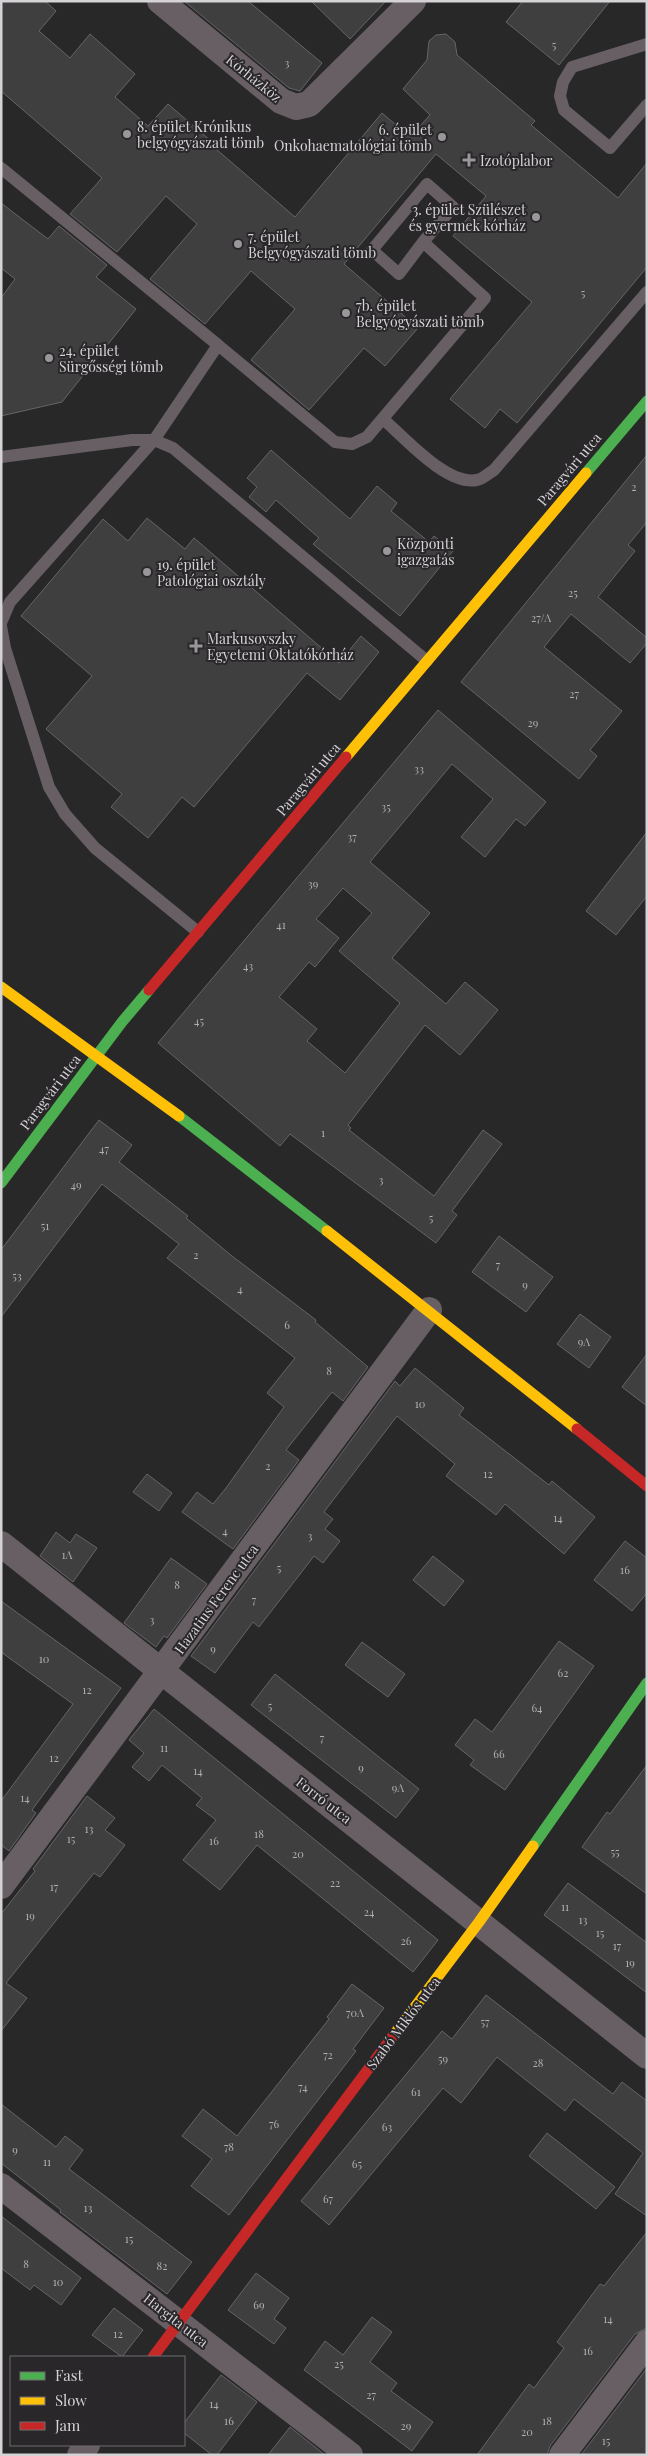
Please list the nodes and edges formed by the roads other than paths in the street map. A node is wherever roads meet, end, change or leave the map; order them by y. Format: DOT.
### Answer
graph roads {
  1 [pos="160,1"];
  2 [pos="413,1"];
  3 [pos="647,44"];
  4 [pos="647,105"];
  5 [pos="1,168"];
  6 [pos="423,242"];
  7 [pos="647,292"];
  8 [pos="218,345"];
  9 [pos="643,412"];
  10 [pos="383,419"];
  11 [pos="154,440"];
  12 [pos="1,457"];
  13 [pos="1,624"];
  14 [pos="427,661"];
  15 [pos="198,932"];
  16 [pos="1,987"];
  17 [pos="96,1055"];
  18 [pos="1,1183"];
  19 [pos="429,1310"];
  20 [pos="647,1486"];
  21 [pos="1,1544"];
  22 [pos="162,1671"];
  23 [pos="647,1683"];
  24 [pos="1,1886"];
  25 [pos="479,1922"];
  26 [pos="647,2056"];
  27 [pos="1,2186"];
  28 [pos="178,2322"];
  29 [pos="647,2343"];
  30 [pos="153,2356"];
  31 [pos="350,2455"];
  32 [pos="562,2455"];
  1 -- 2 [label="street, Kórházköz"];
  3 -- 4 [label="lane"];
  5 -- 8 [label="lane"];
  6 -- 6 [label="lane"];
  6 -- 10 [label="lane"];
  7 -- 10 [label="lane"];
  8 -- 10 [label="lane"];
  8 -- 11 [label="lane"];
  9 -- 14 [label="street, Paragvári utca"];
  11 -- 12 [label="lane"];
  11 -- 13 [label="lane"];
  11 -- 14 [label="lane"];
  13 -- 15 [label="lane"];
  14 -- 15 [label="street, Paragvári utca"];
  15 -- 17 [label="street, Paragvári utca"];
  16 -- 17 [label="street"];
  17 -- 18 [label="street, Paragvári utca"];
  17 -- 19 [label="street"];
  19 -- 20 [label="street"];
  19 -- 22 [label="street, Hazatius Ferenc utca"];
  21 -- 22 [label="street, Forró utca"];
  22 -- 24 [label="street, Hazatius Ferenc utca"];
  22 -- 25 [label="street, Forró utca"];
  23 -- 25 [label="street, Szabó Miklós utca"];
  25 -- 26 [label="street, Forró utca"];
  25 -- 28 [label="street, Szabó Miklós utca"];
  27 -- 28 [label="street, Hargita utca"];
  28 -- 30 [label="street, Szabó Miklós utca"];
  28 -- 31 [label="street, Hargita utca"];
  29 -- 32 [label="street"];
}
